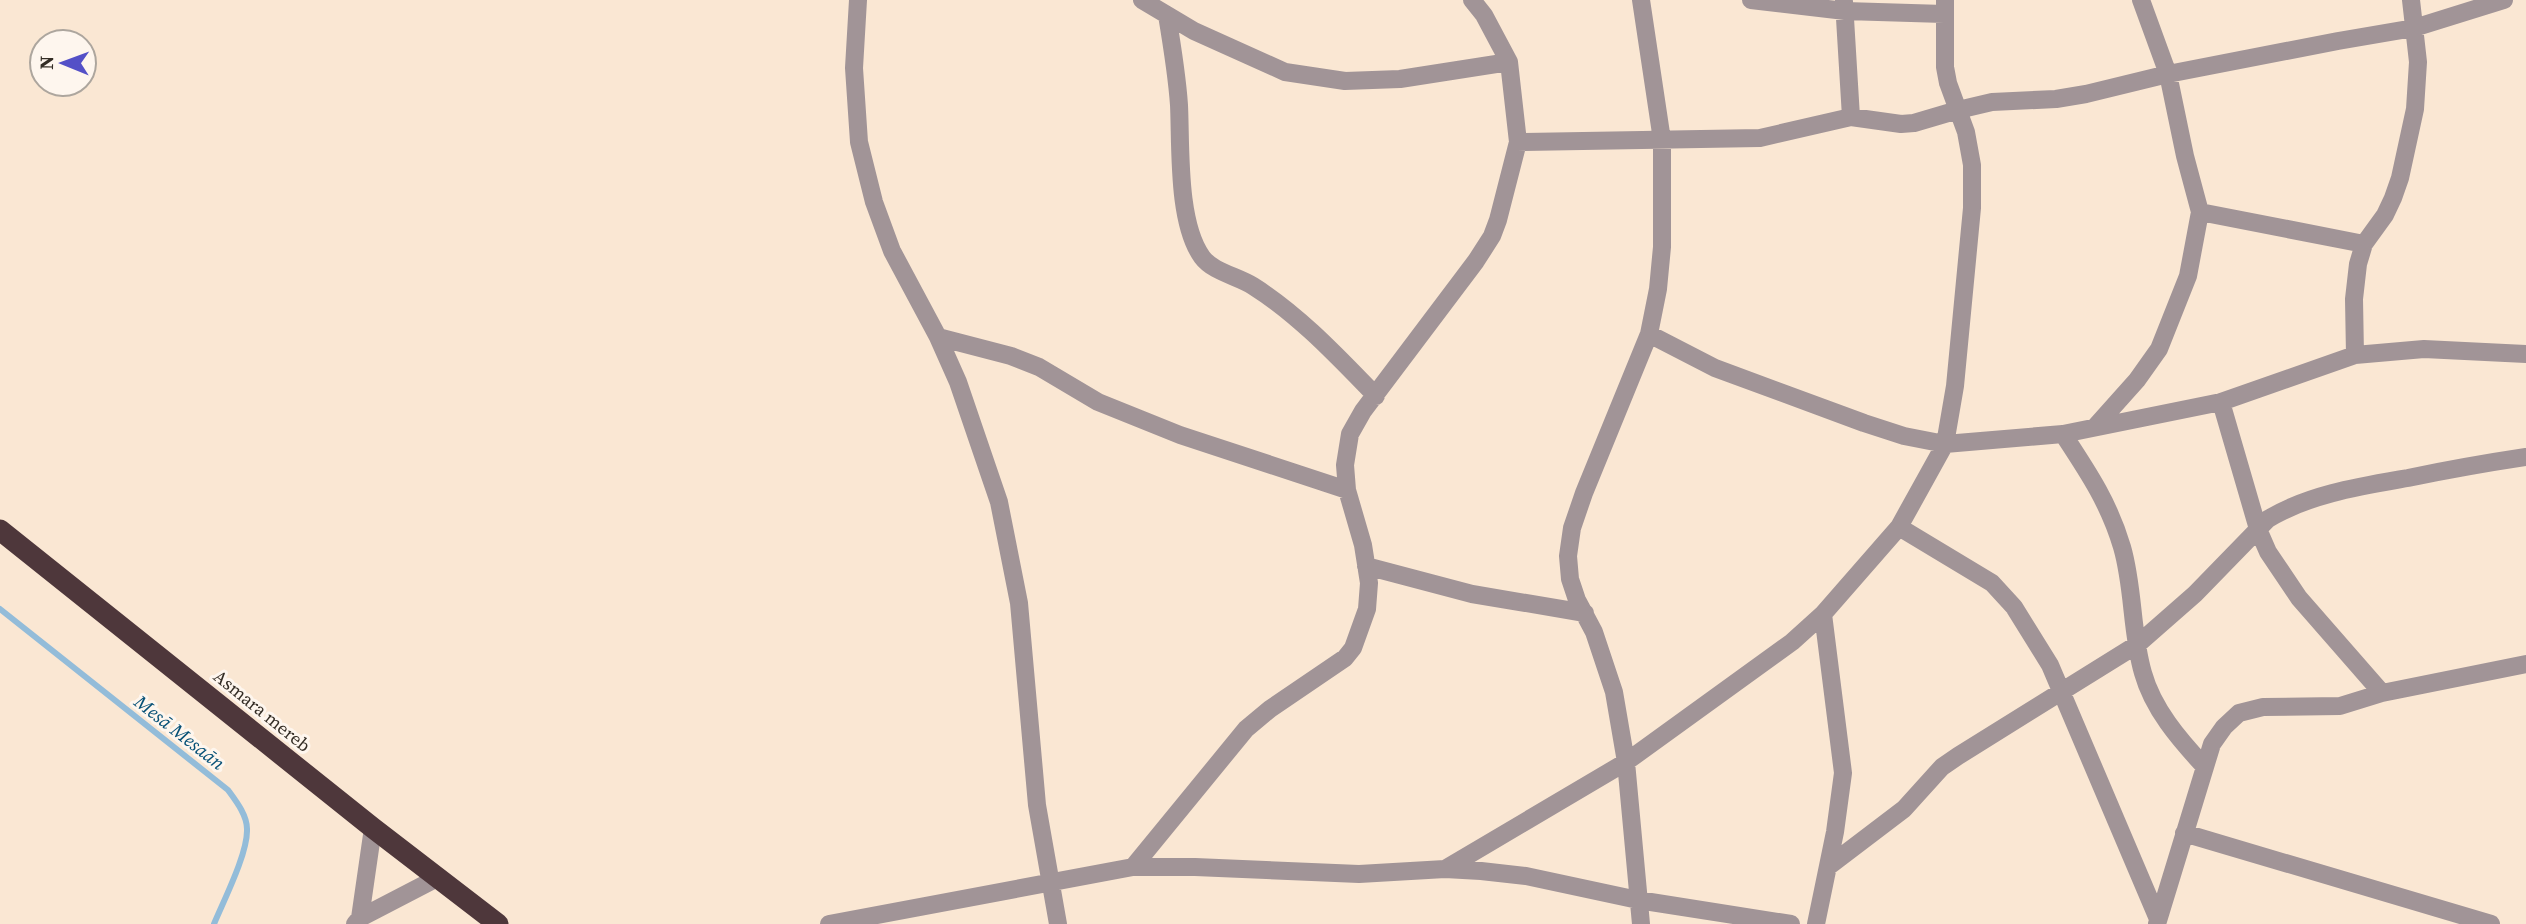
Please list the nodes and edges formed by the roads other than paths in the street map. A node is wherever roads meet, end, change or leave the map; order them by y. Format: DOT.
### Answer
graph roads {
  1 [pos="858,0"];
  2 [pos="1142,0"];
  3 [pos="1472,0"];
  4 [pos="1641,0"];
  5 [pos="1751,0"];
  6 [pos="2141,0"];
  7 [pos="2411,0"];
  8 [pos="2504,0"];
  9 [pos="1844,6"];
  10 [pos="1944,7"];
  11 [pos="1167,15"];
  12 [pos="2414,28"];
  13 [pos="1509,62"];
  14 [pos="2168,74"];
  15 [pos="1958,110"];
  16 [pos="1851,117"];
  17 [pos="1662,140"];
  18 [pos="1518,142"];
  19 [pos="2200,212"];
  20 [pos="2364,244"];
  21 [pos="1648,334"];
  22 [pos="937,337"];
  23 [pos="2526,354"];
  24 [pos="2355,355"];
  25 [pos="1376,396"];
  26 [pos="2221,402"];
  27 [pos="2094,428"];
  28 [pos="2063,434"];
  29 [pos="1945,444"];
  30 [pos="2526,457"];
  31 [pos="1347,490"];
  32 [pos="1899,527"];
  33 [pos="2258,529"];
  34 [pos="0,530"];
  35 [pos="1366,566"];
  36 [pos="1585,613"];
  37 [pos="1823,614"];
  38 [pos="2138,644"];
  39 [pos="2526,664"];
  40 [pos="2061,691"];
  41 [pos="2382,693"];
  42 [pos="1626,762"];
  43 [pos="2204,766"];
  44 [pos="373,828"];
  45 [pos="2184,834"];
  46 [pos="1829,866"];
  47 [pos="1133,867"];
  48 [pos="1445,869"];
  49 [pos="439,877"];
  50 [pos="1049,882"];
  51 [pos="1638,900"];
  52 [pos="358,921"];
  53 [pos="2158,922"];
  54 [pos="498,924"];
  55 [pos="829,924"];
  56 [pos="1058,924"];
  57 [pos="1641,924"];
  58 [pos="1791,924"];
  59 [pos="1816,924"];
  60 [pos="2491,924"];
  1 -- 22 [label="street"];
  2 -- 11 [label="street"];
  3 -- 13 [label="street"];
  4 -- 17 [label="street"];
  5 -- 9 [label="street"];
  6 -- 14 [label="street"];
  7 -- 12 [label="street"];
  8 -- 12 [label="street"];
  9 -- 10 [label="street"];
  9 -- 16 [label="street"];
  10 -- 15 [label="street"];
  11 -- 13 [label="street"];
  11 -- 25 [label="street"];
  12 -- 14 [label="street"];
  12 -- 20 [label="street"];
  13 -- 18 [label="street"];
  14 -- 15 [label="street"];
  14 -- 19 [label="street"];
  15 -- 16 [label="street"];
  15 -- 29 [label="street"];
  16 -- 17 [label="street"];
  17 -- 18 [label="street"];
  17 -- 21 [label="street"];
  18 -- 25 [label="street"];
  19 -- 20 [label="street"];
  19 -- 27 [label="street"];
  20 -- 24 [label="street"];
  21 -- 29 [label="street"];
  21 -- 36 [label="street"];
  22 -- 31 [label="street"];
  22 -- 50 [label="street"];
  23 -- 24 [label="street"];
  24 -- 26 [label="street"];
  25 -- 31 [label="street"];
  26 -- 27 [label="street"];
  26 -- 33 [label="street"];
  27 -- 28 [label="street"];
  28 -- 29 [label="street"];
  28 -- 38 [label="street"];
  29 -- 32 [label="street"];
  30 -- 33 [label="street"];
  31 -- 35 [label="street"];
  32 -- 37 [label="street"];
  32 -- 40 [label="street"];
  33 -- 38 [label="street"];
  33 -- 41 [label="street"];
  34 -- 44 [label="highway, Asmara mereb"];
  35 -- 36 [label="street"];
  35 -- 47 [label="street"];
  36 -- 42 [label="street"];
  37 -- 42 [label="street"];
  37 -- 46 [label="street"];
  38 -- 40 [label="street"];
  38 -- 43 [label="street"];
  39 -- 41 [label="street"];
  40 -- 46 [label="street"];
  40 -- 53 [label="street"];
  41 -- 43 [label="street"];
  42 -- 48 [label="street"];
  42 -- 51 [label="street"];
  43 -- 45 [label="street"];
  44 -- 49 [label="highway, Asmara mereb"];
  44 -- 52 [label="street"];
  45 -- 53 [label="street"];
  45 -- 60 [label="street"];
  46 -- 59 [label="street"];
  47 -- 48 [label="street"];
  47 -- 50 [label="street"];
  48 -- 51 [label="street"];
  49 -- 52 [label="street"];
  49 -- 54 [label="highway, Asmara mereb"];
  50 -- 55 [label="street"];
  50 -- 56 [label="street"];
  51 -- 57 [label="street"];
  51 -- 58 [label="street"];
}
